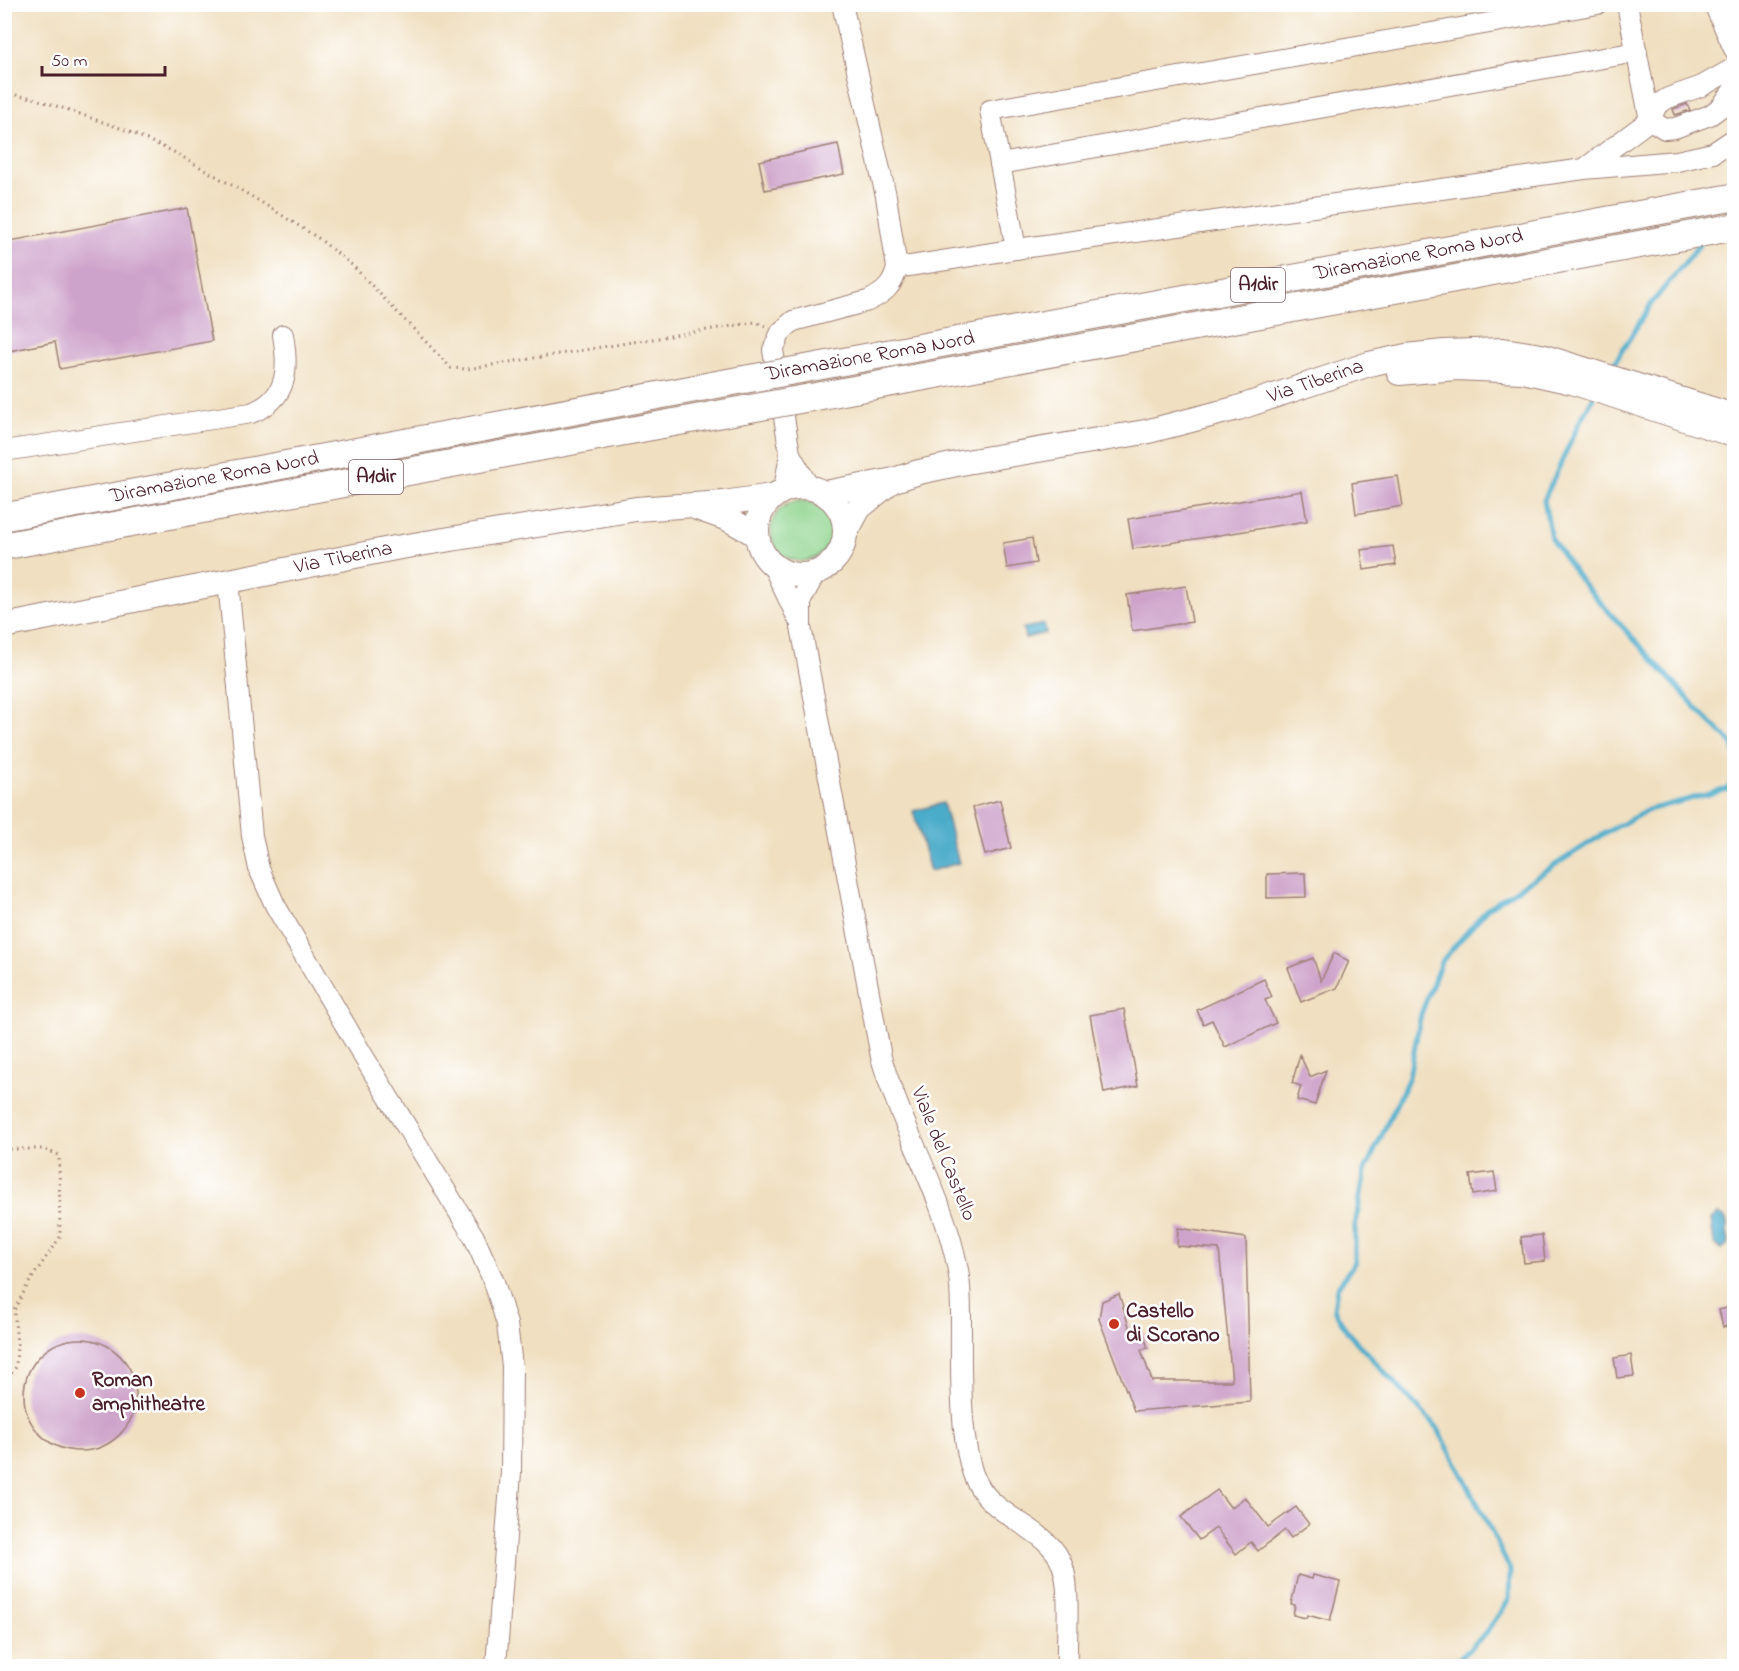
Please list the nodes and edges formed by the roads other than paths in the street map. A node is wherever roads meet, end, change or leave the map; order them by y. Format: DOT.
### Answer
graph roads {
  1 [pos="842,4"];
  2 [pos="1598,4"];
  3 [pos="1627,4"];
  4 [pos="1714,4"];
  5 [pos="1734,49"];
  6 [pos="1637,52"];
  7 [pos="1734,68"];
  8 [pos="1734,89"];
  9 [pos="1650,120"];
  10 [pos="1734,139"];
  11 [pos="1000,164"];
  12 [pos="1584,169"];
  13 [pos="1724,199"];
  14 [pos="1734,227"];
  15 [pos="1016,249"];
  16 [pos="897,268"];
  17 [pos="283,335"];
  18 [pos="1632,393"];
  19 [pos="1734,416"];
  20 [pos="1734,435"];
  21 [pos="4,451"];
  22 [pos="790,454"];
  23 [pos="894,480"];
  24 [pos="817,490"];
  25 [pos="778,493"];
  26 [pos="686,505"];
  27 [pos="4,517"];
  28 [pos="845,534"];
  29 [pos="757,535"];
  30 [pos="4,546"];
  31 [pos="772,564"];
  32 [pos="816,572"];
  33 [pos="228,581"];
  34 [pos="4,626"];
  35 [pos="801,627"];
  36 [pos="496,1666"];
  37 [pos="1067,1666"];
  1 -- 16 [label="street"];
  2 -- 11 [label="street"];
  3 -- 6 [label="street"];
  4 -- 5 [label="street"];
  6 -- 9 [label="street"];
  6 -- 11 [label="street"];
  7 -- 9 [label="street"];
  8 -- 9 [label="street"];
  9 -- 12 [label="street"];
  10 -- 12 [label="street"];
  11 -- 15 [label="street"];
  12 -- 15 [label="street"];
  13 -- 27 [label="highway, Diramazione Roma Nord / A1dir, bridge"];
  14 -- 30 [label="highway, Diramazione Roma Nord / A1dir, bridge"];
  15 -- 16 [label="street"];
  16 -- 22 [label="street"];
  17 -- 21 [label="street"];
  18 -- 19 [label="main road"];
  18 -- 20 [label="main road"];
  18 -- 23 [label="main road, Via Tiberina"];
  22 -- 24 [label="street"];
  22 -- 25 [label="street"];
  23 -- 24 [label="main road"];
  23 -- 28 [label="main road"];
  24 -- 25 [label="main road"];
  24 -- 28 [label="main road"];
  25 -- 26 [label="main road, Via Tiberina"];
  25 -- 29 [label="main road"];
  26 -- 29 [label="main road"];
  26 -- 33 [label="main road, Via Tiberina"];
  28 -- 32 [label="main road"];
  29 -- 31 [label="main road"];
  31 -- 32 [label="main road"];
  31 -- 35 [label="street"];
  32 -- 35 [label="street"];
  33 -- 34 [label="main road, Via Tiberina"];
  33 -- 36 [label="street"];
  35 -- 37 [label="street, Viale del Castello"];
}
